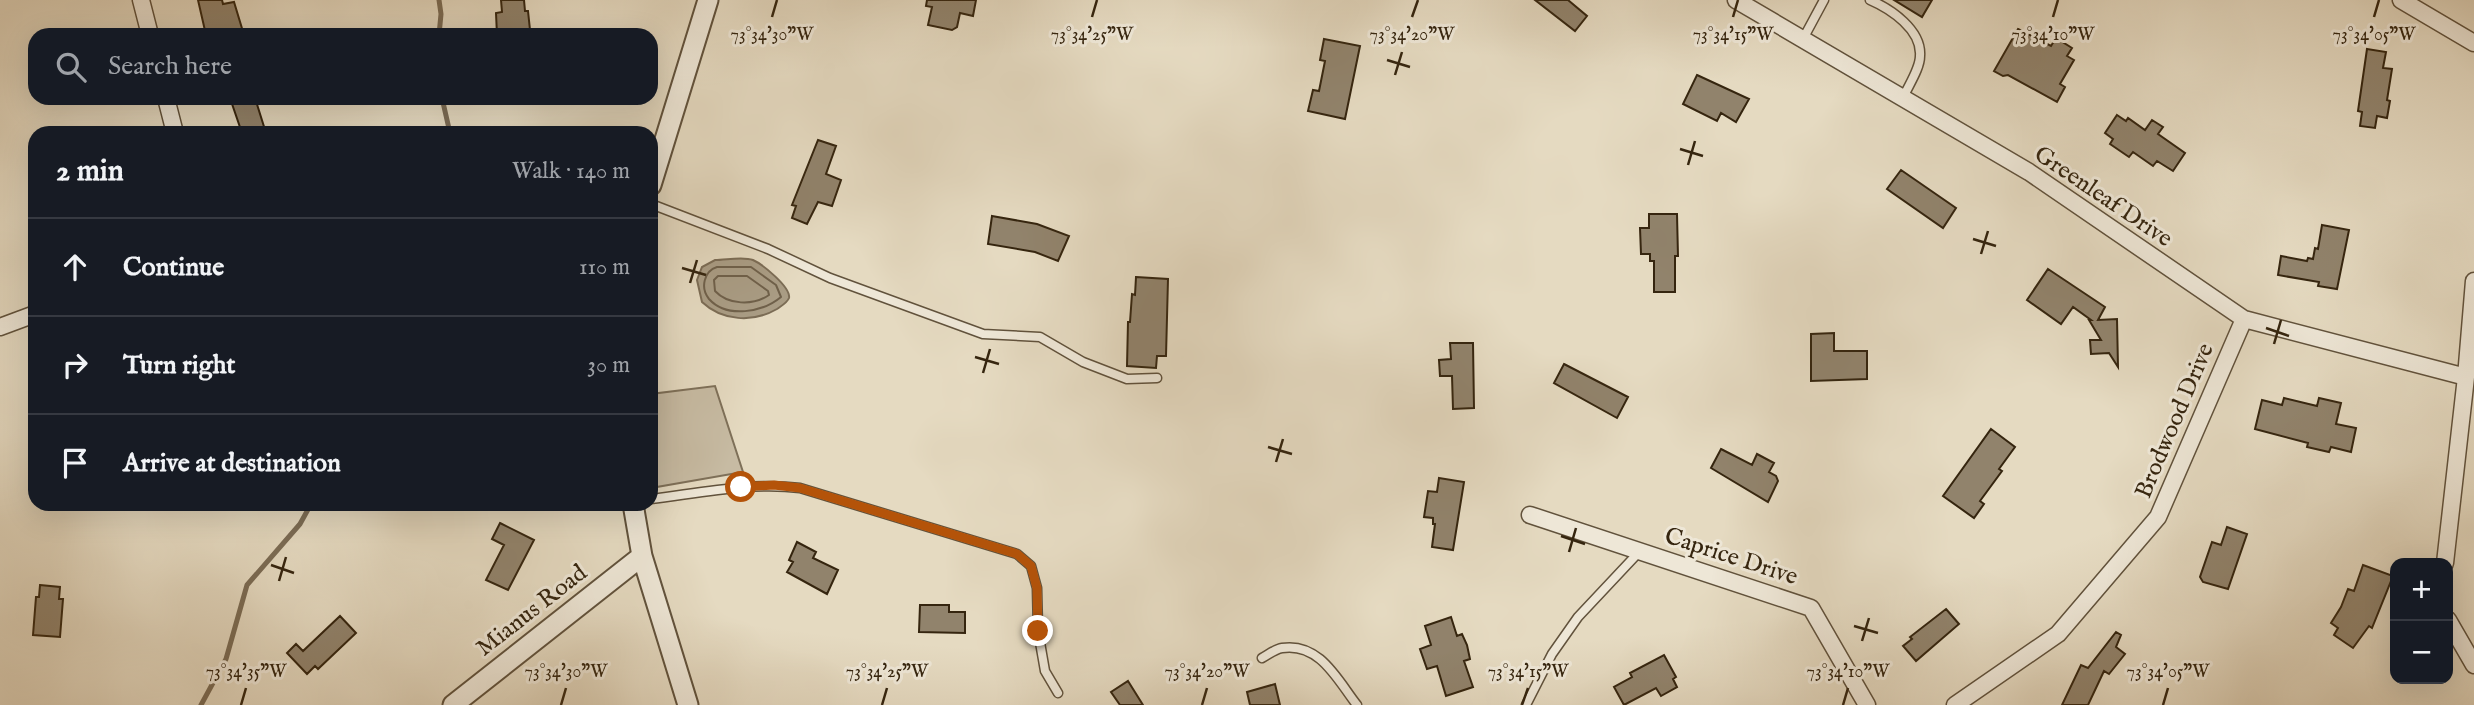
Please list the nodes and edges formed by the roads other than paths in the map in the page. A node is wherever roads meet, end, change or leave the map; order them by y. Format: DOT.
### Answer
graph roads {
  1 [pos="141,0"];
  2 [pos="708,0"];
  3 [pos="1736,0"];
  4 [pos="1824,0"];
  5 [pos="1870,0"];
  6 [pos="2401,0"];
  7 [pos="148,28"];
  8 [pos="1803,39"];
  9 [pos="2474,43"];
  10 [pos="1903,98"];
  11 [pos="168,105"];
  12 [pos="173,126"];
  13 [pos="658,162"];
  14 [pos="658,207"];
  15 [pos="2474,281"];
  16 [pos="28,317"];
  17 [pos="2244,319"];
  18 [pos="0,327"];
  19 [pos="2466,377"];
  20 [pos="1157,378"];
  21 [pos="658,498"];
  22 [pos="634,511"];
  23 [pos="1530,515"];
  24 [pos="1640,551"];
  25 [pos="642,556"];
  26 [pos="2446,558"];
  27 [pos="2449,621"];
  28 [pos="1262,658"];
  29 [pos="2474,665"];
  30 [pos="1058,693"];
  31 [pos="453,705"];
  32 [pos="688,705"];
  33 [pos="1357,705"];
  34 [pos="1526,705"];
  35 [pos="1867,705"];
  36 [pos="1955,705"];
  1 -- 7 [label="street"];
  2 -- 13 [label="street"];
  3 -- 8 [label="street, Greenleaf Drive"];
  4 -- 8 [label="lane"];
  5 -- 10 [label="lane"];
  6 -- 9 [label="street"];
  8 -- 10 [label="street, Greenleaf Drive"];
  10 -- 17 [label="street, Greenleaf Drive"];
  11 -- 12 [label="street"];
  14 -- 20 [label="lane"];
  15 -- 19 [label="street"];
  16 -- 18 [label="street"];
  17 -- 19 [label="street, Greenleaf Drive"];
  17 -- 36 [label="street, Brodwood Drive"];
  19 -- 26 [label="street"];
  21 -- 30 [label="lane"];
  22 -- 25 [label="street"];
  23 -- 24 [label="street, Caprice Drive"];
  24 -- 34 [label="lane"];
  24 -- 35 [label="street, Caprice Drive"];
  25 -- 31 [label="street, Mianus Road"];
  25 -- 32 [label="street"];
  27 -- 29 [label="street"];
  28 -- 33 [label="lane"];
}
